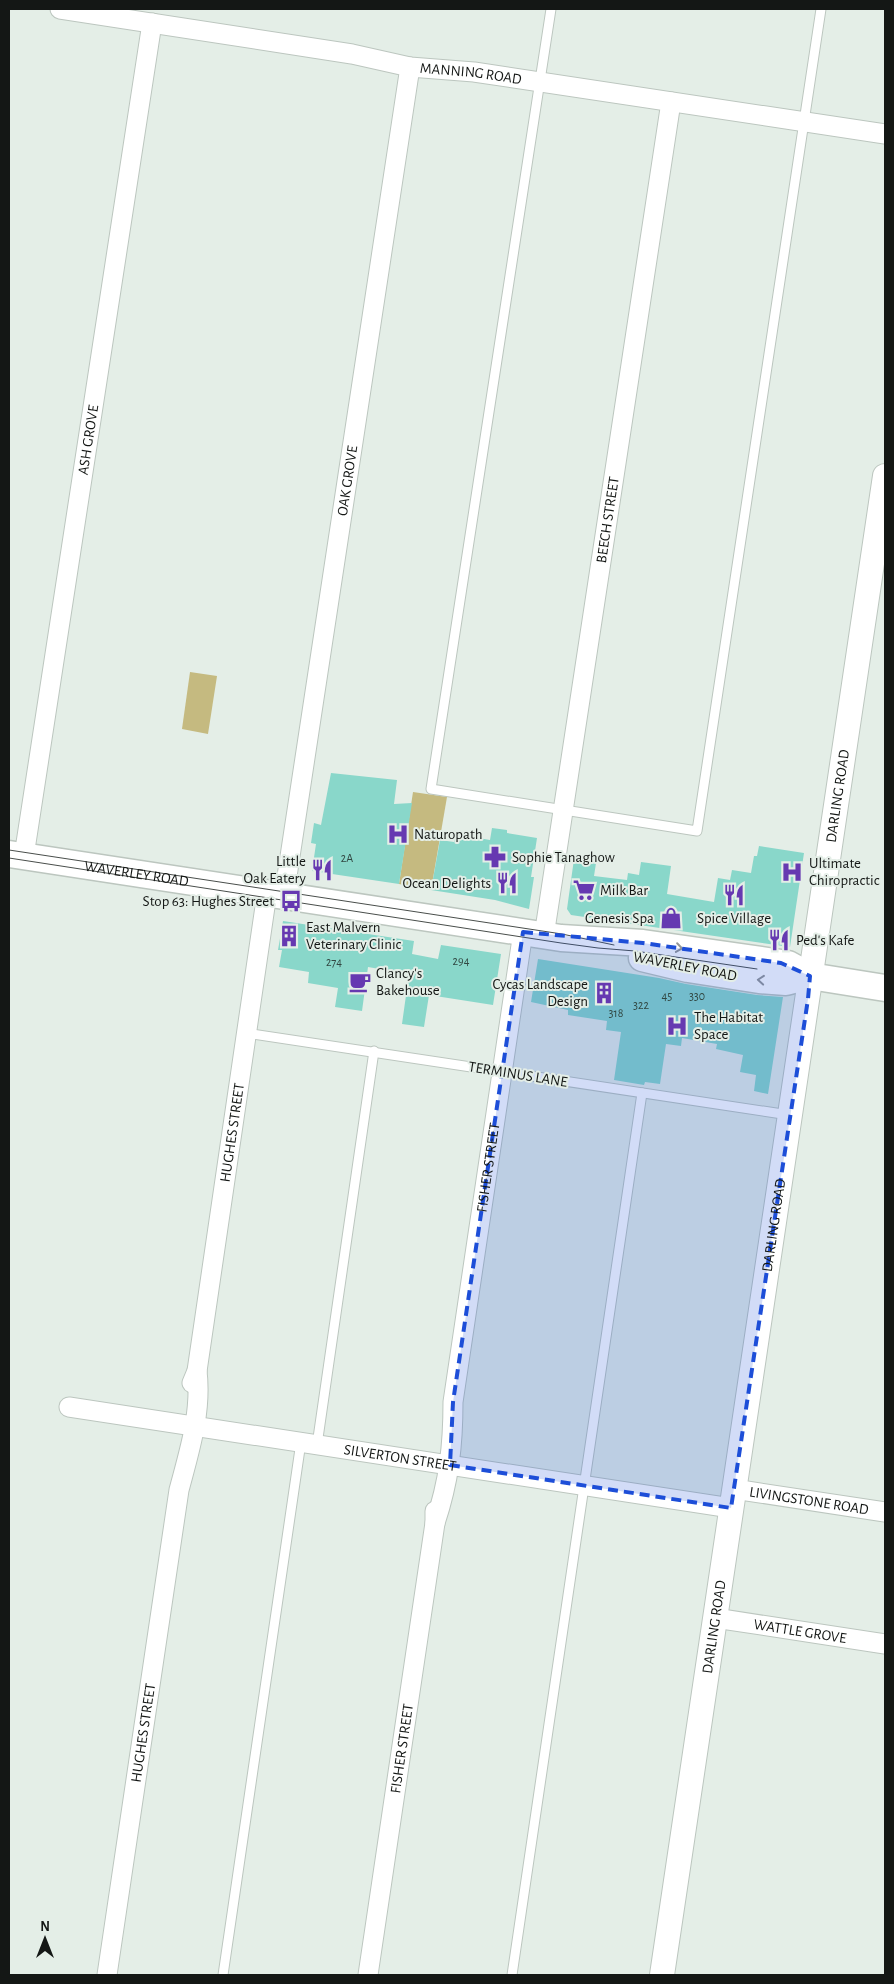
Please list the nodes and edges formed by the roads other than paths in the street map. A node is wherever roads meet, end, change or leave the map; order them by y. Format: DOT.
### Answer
graph roads {
  1 [pos="60,9"];
  2 [pos="551,9"];
  3 [pos="821,9"];
  4 [pos="152,23"];
  5 [pos="410,67"];
  6 [pos="540,82"];
  7 [pos="671,102"];
  8 [pos="803,122"];
  9 [pos="884,135"];
  10 [pos="885,480"];
  11 [pos="563,810"];
  12 [pos="16,855"];
  13 [pos="276,894"];
  14 [pos="543,935"];
  15 [pos="810,976"];
  16 [pos="885,988"];
  17 [pos="246,1033"];
  18 [pos="374,1051"];
  19 [pos="502,1072"];
  20 [pos="642,1093"];
  21 [pos="790,1115"];
  22 [pos="69,1407"];
  23 [pos="188,1425"];
  24 [pos="309,1443"];
  25 [pos="444,1464"];
  26 [pos="584,1486"];
  27 [pos="733,1498"];
  28 [pos="885,1512"];
  29 [pos="715,1618"];
  30 [pos="885,1644"];
  31 [pos="107,1975"];
  32 [pos="223,1975"];
  33 [pos="368,1975"];
  34 [pos="512,1975"];
  35 [pos="662,1975"];
  1 -- 4 [label="street, MANNING ROAD"];
  2 -- 6 [label="lane"];
  3 -- 8 [label="lane"];
  4 -- 5 [label="street, MANNING ROAD"];
  4 -- 12 [label="street, ASH GROVE"];
  5 -- 6 [label="street, MANNING ROAD"];
  5 -- 13 [label="street, OAK GROVE"];
  6 -- 7 [label="street, MANNING ROAD"];
  6 -- 11 [label="lane"];
  7 -- 8 [label="street, MANNING ROAD"];
  7 -- 11 [label="street, BEECH STREET"];
  8 -- 9 [label="street, MANNING ROAD"];
  8 -- 11 [label="lane"];
  10 -- 15 [label="street, DARLING ROAD"];
  11 -- 14 [label="street, BEECH STREET"];
  12 -- 13 [label="main road, WAVERLEY ROAD"];
  13 -- 14 [label="main road, WAVERLEY ROAD"];
  13 -- 17 [label="street, HUGHES STREET"];
  14 -- 15 [label="main road, WAVERLEY ROAD"];
  14 -- 19 [label="street, FISHER STREET"];
  15 -- 16 [label="main road, WAVERLEY ROAD"];
  15 -- 21 [label="street, DARLING ROAD"];
  17 -- 18 [label="lane, TERMINUS LANE"];
  17 -- 23 [label="street, HUGHES STREET"];
  18 -- 19 [label="lane, TERMINUS LANE"];
  18 -- 24 [label="lane"];
  19 -- 20 [label="lane, TERMINUS LANE"];
  19 -- 25 [label="street, FISHER STREET"];
  20 -- 21 [label="lane, TERMINUS LANE"];
  20 -- 26 [label="lane"];
  21 -- 27 [label="street, DARLING ROAD"];
  22 -- 23 [label="street, SILVERTON STREET"];
  23 -- 24 [label="street, SILVERTON STREET"];
  23 -- 31 [label="street, HUGHES STREET"];
  24 -- 25 [label="street, SILVERTON STREET"];
  24 -- 32 [label="lane"];
  25 -- 26 [label="street, SILVERTON STREET"];
  25 -- 33 [label="street, FISHER STREET"];
  26 -- 27 [label="street, SILVERTON STREET"];
  26 -- 34 [label="lane"];
  27 -- 28 [label="street, LIVINGSTONE ROAD"];
  27 -- 29 [label="street, DARLING ROAD"];
  29 -- 30 [label="street, WATTLE GROVE"];
  29 -- 35 [label="street, DARLING ROAD"];
}
